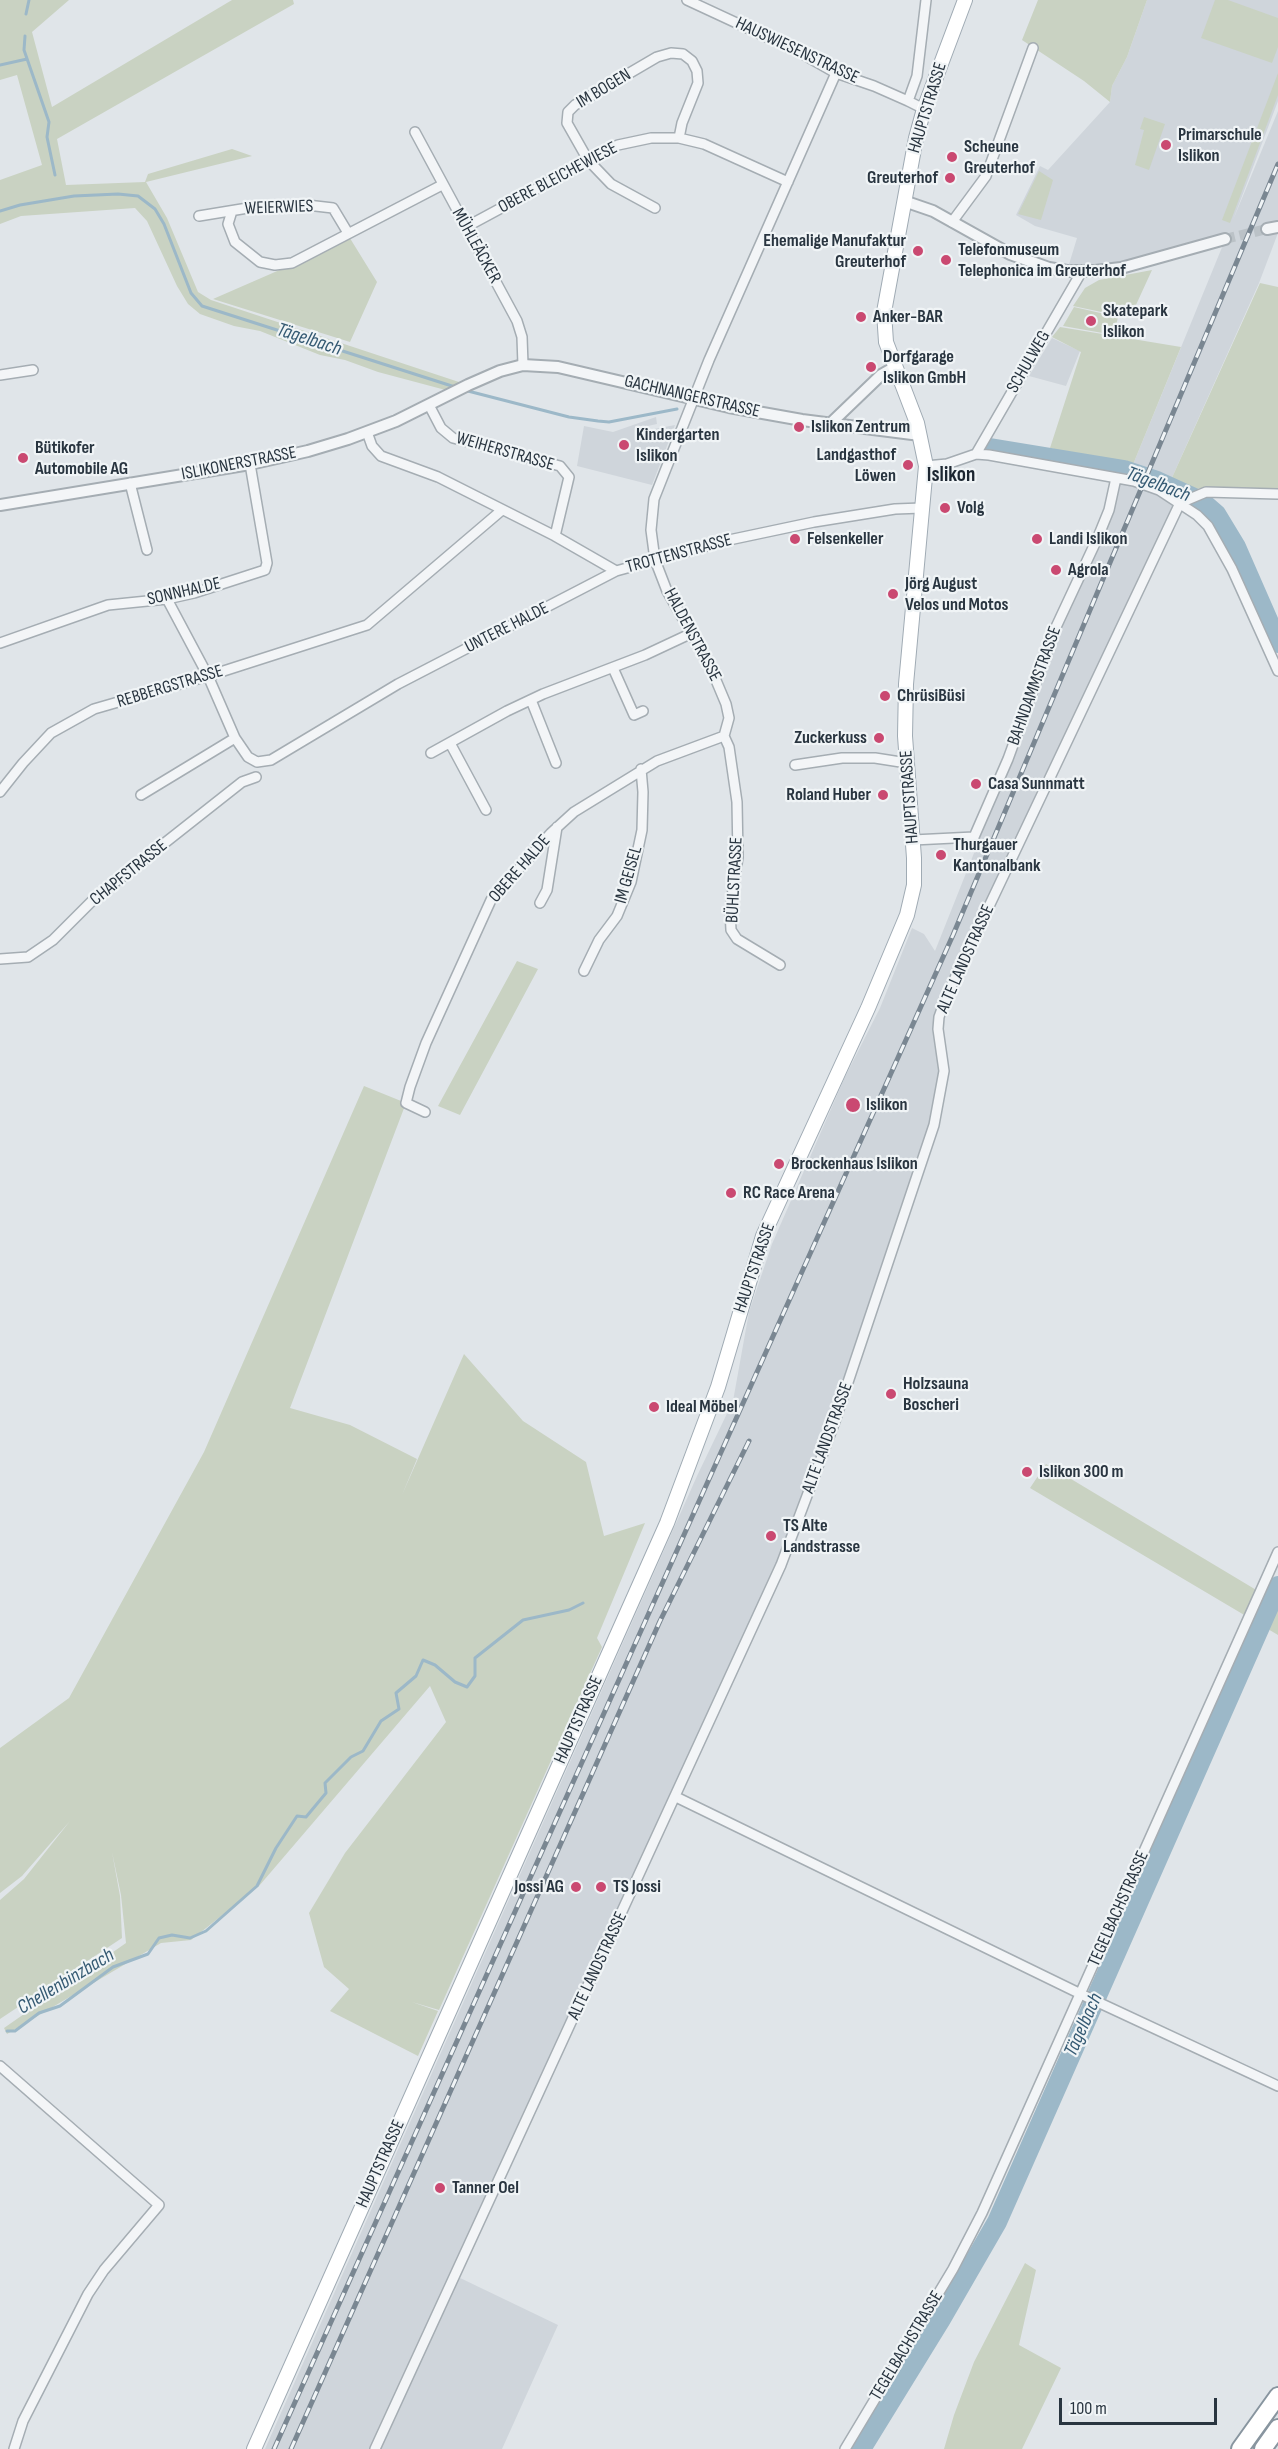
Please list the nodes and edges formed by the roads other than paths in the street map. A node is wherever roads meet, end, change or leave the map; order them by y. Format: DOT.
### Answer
graph roads {
  1 [pos="687,0"];
  2 [pos="926,0"];
  3 [pos="965,0"];
  4 [pos="1033,48"];
  5 [pos="836,73"];
  6 [pos="908,101"];
  7 [pos="924,109"];
  8 [pos="415,132"];
  9 [pos="679,138"];
  10 [pos="588,160"];
  11 [pos="788,182"];
  12 [pos="442,185"];
  13 [pos="904,201"];
  14 [pos="655,208"];
  15 [pos="232,211"];
  16 [pos="199,216"];
  17 [pos="952,222"];
  18 [pos="466,227"];
  19 [pos="348,233"];
  20 [pos="1225,239"];
  21 [pos="1082,271"];
  22 [pos="523,365"];
  23 [pos="895,367"];
  24 [pos="33,370"];
  25 [pos="0,375"];
  26 [pos="468,385"];
  27 [pos="694,398"];
  28 [pos="429,405"];
  29 [pos="830,424"];
  30 [pos="367,432"];
  31 [pos="920,435"];
  32 [pos="976,454"];
  33 [pos="250,464"];
  34 [pos="926,466"];
  35 [pos="1116,478"];
  36 [pos="130,483"];
  37 [pos="1278,494"];
  38 [pos="1189,498"];
  39 [pos="0,505"];
  40 [pos="922,508"];
  41 [pos="502,510"];
  42 [pos="555,536"];
  43 [pos="147,550"];
  44 [pos="655,560"];
  45 [pos="616,571"];
  46 [pos="167,599"];
  47 [pos="692,633"];
  48 [pos="0,643"];
  49 [pos="613,668"];
  50 [pos="1278,671"];
  51 [pos="208,676"];
  52 [pos="531,700"];
  53 [pos="643,711"];
  54 [pos="724,736"];
  55 [pos="235,738"];
  56 [pos="450,743"];
  57 [pos="431,753"];
  58 [pos="556,763"];
  59 [pos="907,763"];
  60 [pos="795,765"];
  61 [pos="641,770"];
  62 [pos="256,777"];
  63 [pos="0,792"];
  64 [pos="141,795"];
  65 [pos="486,810"];
  66 [pos="556,827"];
  67 [pos="913,840"];
  68 [pos="540,903"];
  69 [pos="0,959"];
  70 [pos="780,965"];
  71 [pos="584,971"];
  72 [pos="425,1112"];
  73 [pos="1278,1552"];
  74 [pos="676,1797"];
  75 [pos="1085,1996"];
  76 [pos="0,2066"];
  77 [pos="1278,2086"];
  78 [pos="1278,2396"];
  79 [pos="1278,2428"];
  80 [pos="14,2449"];
  81 [pos="254,2449"];
  82 [pos="375,2449"];
  83 [pos="845,2449"];
  84 [pos="1240,2449"];
  85 [pos="1263,2449"];
  1 -- 5 [label="street, HAUSWIESENSTRASSE"];
  2 -- 6 [label="street"];
  3 -- 7 [label="main road, HAUPTSTRASSE"];
  4 -- 17 [label="street"];
  5 -- 6 [label="street, HAUSWIESENSTRASSE"];
  5 -- 11 [label="street, HALDENSTRASSE"];
  6 -- 7 [label="street, HAUSWIESENSTRASSE"];
  7 -- 13 [label="main road, HAUPTSTRASSE"];
  8 -- 12 [label="street, MÜHLEÄCKER"];
  9 -- 10 [label="street, OBERE BLEICHEWIESE"];
  9 -- 10 [label="street, IM BOGEN"];
  9 -- 11 [label="street, OBERE BLEICHEWIESE"];
  10 -- 14 [label="street, IM BOGEN"];
  10 -- 18 [label="street, OBERE BLEICHEWIESE"];
  11 -- 27 [label="street, HALDENSTRASSE"];
  12 -- 18 [label="street, MÜHLEÄCKER"];
  12 -- 19 [label="street, WEIERWIES"];
  13 -- 17 [label="street"];
  13 -- 23 [label="main road, HAUPTSTRASSE"];
  15 -- 16 [label="street, WEIERWIES"];
  15 -- 19 [label="street, WEIERWIES"];
  15 -- 19 [label="street, WEIERWIES"];
  17 -- 21 [label="street"];
  18 -- 22 [label="street, MÜHLEÄCKER"];
  20 -- 21 [label="street"];
  21 -- 32 [label="street, SCHULWEG"];
  22 -- 26 [label="street, GACHNANGERSTRASSE"];
  22 -- 27 [label="street, GACHNANGERSTRASSE"];
  23 -- 29 [label="street"];
  23 -- 31 [label="main road, HAUPTSTRASSE"];
  24 -- 25 [label="street"];
  26 -- 28 [label="street, ISLIKONERSTRASSE"];
  27 -- 29 [label="street, GACHNANGERSTRASSE"];
  27 -- 44 [label="street, HALDENSTRASSE"];
  28 -- 30 [label="street, ISLIKONERSTRASSE"];
  28 -- 42 [label="street, WEIHERSTRASSE"];
  29 -- 31 [label="street, GACHNANGERSTRASSE"];
  30 -- 33 [label="street, ISLIKONERSTRASSE"];
  30 -- 41 [label="street, TROTTENSTRASSE"];
  31 -- 34 [label="main road, HAUPTSTRASSE"];
  32 -- 34 [label="street"];
  32 -- 35 [label="street"];
  33 -- 36 [label="street, ISLIKONERSTRASSE"];
  33 -- 46 [label="street, SONNHALDE"];
  34 -- 40 [label="main road, HAUPTSTRASSE"];
  35 -- 38 [label="street"];
  35 -- 67 [label="street, BAHNDAMMSTRASSE"];
  36 -- 39 [label="street, ISLIKONERSTRASSE"];
  36 -- 43 [label="street"];
  37 -- 38 [label="street"];
  38 -- 50 [label="street"];
  38 -- 74 [label="street, ALTE LANDSTRASSE"];
  40 -- 44 [label="street, TROTTENSTRASSE"];
  40 -- 59 [label="main road, HAUPTSTRASSE"];
  41 -- 42 [label="street, TROTTENSTRASSE"];
  41 -- 51 [label="street, REBBERGSTRASSE"];
  42 -- 45 [label="street, TROTTENSTRASSE"];
  44 -- 45 [label="street, TROTTENSTRASSE"];
  44 -- 47 [label="street, HALDENSTRASSE"];
  45 -- 55 [label="street, UNTERE HALDE"];
  46 -- 48 [label="street, SONNHALDE"];
  46 -- 51 [label="street"];
  47 -- 49 [label="street"];
  47 -- 54 [label="street, HALDENSTRASSE"];
  49 -- 52 [label="street"];
  49 -- 53 [label="street"];
  51 -- 55 [label="street"];
  51 -- 63 [label="street, REBBERGSTRASSE"];
  52 -- 56 [label="street"];
  52 -- 58 [label="street"];
  54 -- 61 [label="street, OBERE HALDE"];
  54 -- 70 [label="street, BÜHLSTRASSE"];
  55 -- 64 [label="street"];
  56 -- 57 [label="street"];
  56 -- 65 [label="street"];
  59 -- 60 [label="street"];
  59 -- 67 [label="main road, HAUPTSTRASSE"];
  61 -- 66 [label="street, OBERE HALDE"];
  61 -- 71 [label="street, IM GEISEL"];
  62 -- 69 [label="street, CHAPFSTRASSE"];
  66 -- 68 [label="street"];
  66 -- 72 [label="street, OBERE HALDE"];
  67 -- 81 [label="main road, HAUPTSTRASSE"];
  73 -- 75 [label="street, TEGELBACHSTRASSE"];
  74 -- 75 [label="street"];
  74 -- 82 [label="street, ALTE LANDSTRASSE"];
  75 -- 77 [label="street"];
  75 -- 83 [label="street, TEGELBACHSTRASSE"];
  76 -- 80 [label="street"];
  78 -- 84 [label="highway"];
  79 -- 85 [label="highway"];
}
